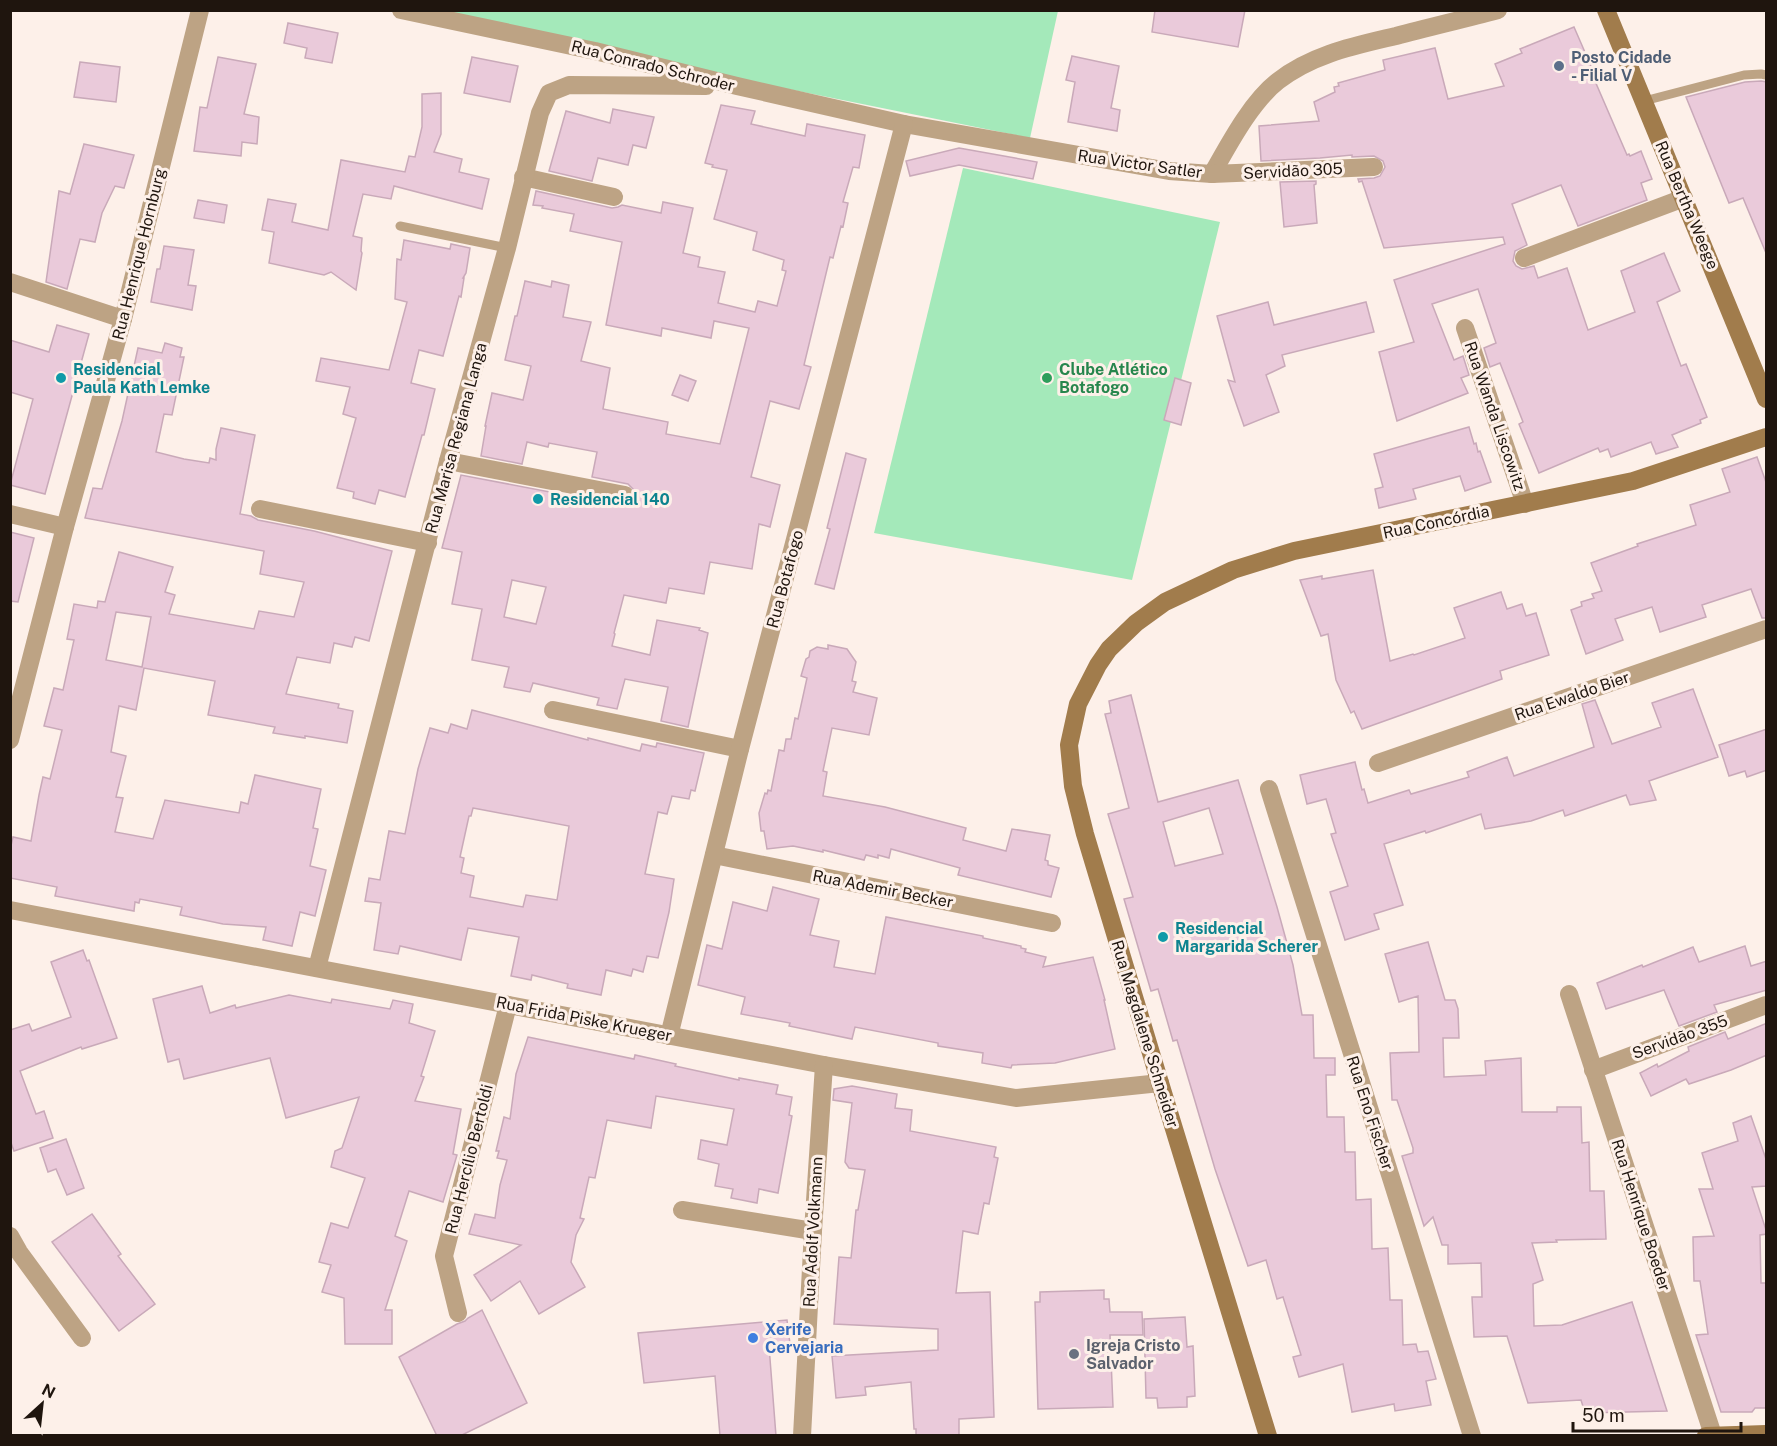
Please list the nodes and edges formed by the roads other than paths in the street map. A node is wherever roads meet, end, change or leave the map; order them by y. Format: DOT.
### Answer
graph roads {
  1 [pos="200,10"];
  2 [pos="401,10"];
  3 [pos="1498,10"];
  4 [pos="1606,10"];
  5 [pos="1767,75"];
  6 [pos="737,86"];
  7 [pos="1644,101"];
  8 [pos="904,124"];
  9 [pos="1374,167"];
  10 [pos="1212,174"];
  11 [pos="523,177"];
  12 [pos="614,197"];
  13 [pos="1684,198"];
  14 [pos="400,226"];
  15 [pos="507,248"];
  16 [pos="1524,258"];
  17 [pos="10,282"];
  18 [pos="123,319"];
  19 [pos="1465,328"];
  20 [pos="1767,399"];
  21 [pos="1767,437"];
  22 [pos="448,461"];
  23 [pos="625,495"];
  24 [pos="1525,504"];
  25 [pos="260,509"];
  26 [pos="10,514"];
  27 [pos="65,527"];
  28 [pos="428,543"];
  29 [pos="1767,629"];
  30 [pos="1120,638"];
  31 [pos="553,710"];
  32 [pos="10,740"];
  33 [pos="740,749"];
  34 [pos="1378,763"];
  35 [pos="1269,789"];
  36 [pos="714,855"];
  37 [pos="10,910"];
  38 [pos="1052,923"];
  39 [pos="317,968"];
  40 [pos="1569,994"];
  41 [pos="508,1005"];
  42 [pos="1767,1005"];
  43 [pos="669,1036"];
  44 [pos="824,1065"];
  45 [pos="1593,1070"];
  46 [pos="1160,1083"];
  47 [pos="682,1210"];
  48 [pos="813,1231"];
  49 [pos="10,1236"];
  50 [pos="459,1313"];
  51 [pos="82,1338"];
  52 [pos="1767,1434"];
  53 [pos="1713,1435"];
  54 [pos="802,1436"];
  55 [pos="1269,1436"];
  56 [pos="1472,1436"];
  57 [pos="1706,1436"];
  1 -- 18 [label="street, Rua Henrique Hornburg"];
  2 -- 6 [label="street, Rua Conrado Schroder"];
  3 -- 10 [label="street, Rua Victor Satler"];
  4 -- 7 [label="main road, Rua Bertha Weege"];
  5 -- 7 [label="lane"];
  6 -- 8 [label="street, Rua Conrado Schroder"];
  6 -- 11 [label="street, Rua Marisa Regiana Langa"];
  7 -- 13 [label="main road, Rua Bertha Weege"];
  8 -- 10 [label="street, Rua Victor Satler"];
  8 -- 33 [label="street, Rua Botafogo"];
  9 -- 10 [label="street, Servidão 305"];
  11 -- 12 [label="street"];
  11 -- 15 [label="street, Rua Marisa Regiana Langa"];
  13 -- 16 [label="street"];
  13 -- 20 [label="main road, Rua Bertha Weege"];
  14 -- 15 [label="lane"];
  15 -- 22 [label="street, Rua Marisa Regiana Langa"];
  17 -- 18 [label="street"];
  18 -- 27 [label="street, Rua Henrique Hornburg"];
  19 -- 24 [label="street, Rua Wanda Liscowitz"];
  21 -- 24 [label="main road, Rua Concórdia"];
  22 -- 23 [label="street"];
  22 -- 28 [label="street, Rua Marisa Regiana Langa"];
  24 -- 30 [label="main road, Rua Concórdia"];
  25 -- 28 [label="street"];
  26 -- 27 [label="street"];
  27 -- 32 [label="street, Rua Henrique Hornburg"];
  28 -- 39 [label="street, Rua Marisa Regiana Langa"];
  29 -- 34 [label="street, Rua Ewaldo Bier"];
  30 -- 46 [label="main road, Rua Magdalene Schneider"];
  31 -- 33 [label="street"];
  33 -- 36 [label="street, Rua Botafogo"];
  35 -- 56 [label="street, Rua Eno Fischer"];
  36 -- 38 [label="street, Rua Ademir Becker"];
  36 -- 43 [label="street, Rua Botafogo"];
  37 -- 39 [label="street, Rua Frida Piske Krueger"];
  39 -- 41 [label="street, Rua Frida Piske Krueger"];
  40 -- 45 [label="street, Rua Henrique Boeder"];
  41 -- 43 [label="street, Rua Frida Piske Krueger"];
  41 -- 50 [label="street, Rua Hercílio Bertoldi"];
  42 -- 45 [label="street, Servidão 355"];
  43 -- 44 [label="street, Rua Frida Piske Krueger"];
  44 -- 46 [label="street, Rua Frida Piske Krueger"];
  44 -- 48 [label="street, Rua Adolf Volkmann"];
  45 -- 53 [label="street, Rua Henrique Boeder"];
  46 -- 55 [label="main road, Rua Magdalene Schneider"];
  47 -- 48 [label="street"];
  48 -- 54 [label="street, Rua Adolf Volkmann"];
  49 -- 51 [label="street"];
  52 -- 53 [label="main road"];
  53 -- 57 [label="main road"];
}
